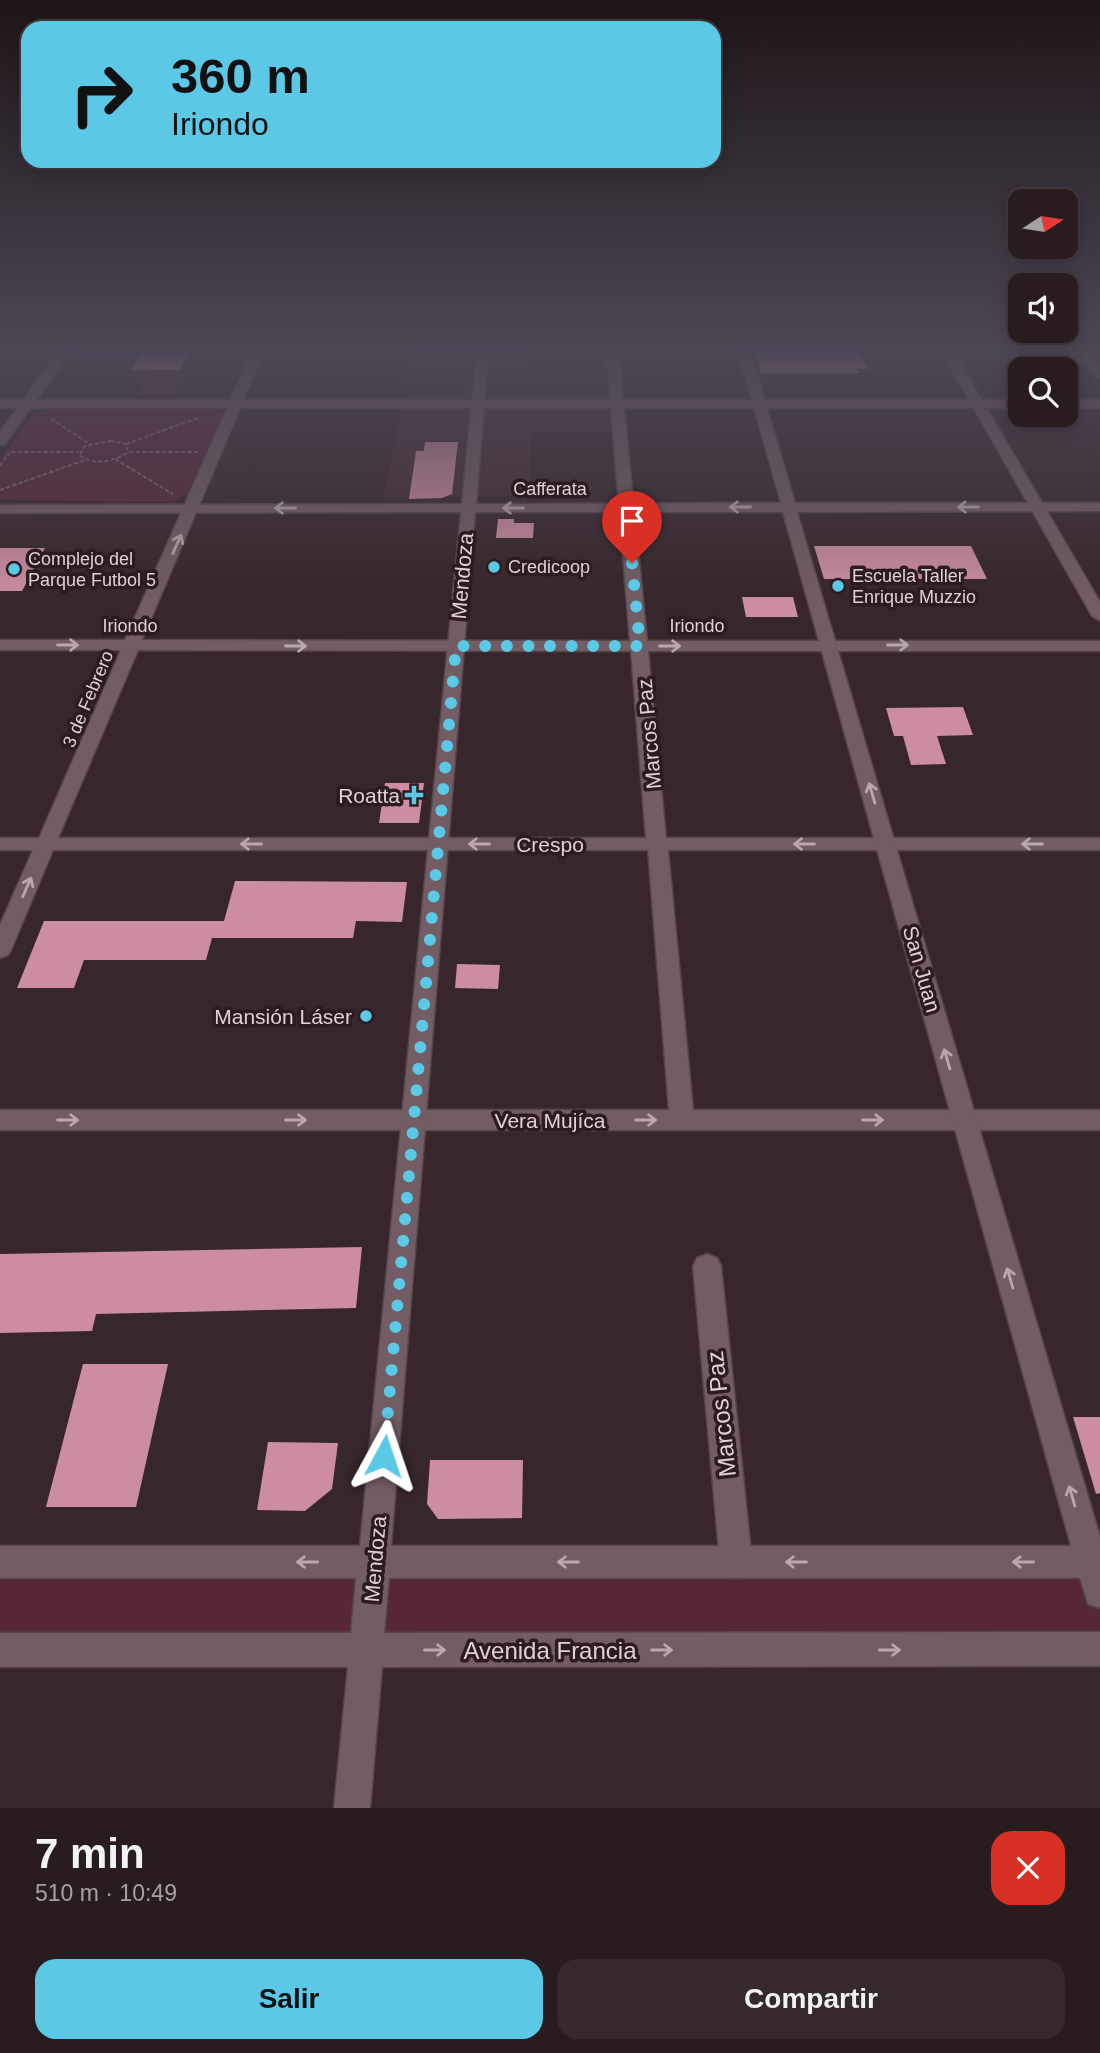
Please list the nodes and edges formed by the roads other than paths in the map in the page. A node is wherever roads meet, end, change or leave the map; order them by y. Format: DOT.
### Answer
graph roads {
  1 [pos="224,431"];
  2 [pos="475,431"];
  3 [pos="620,431"];
  4 [pos="767,431"];
  5 [pos="994,431"];
  6 [pos="789,507"];
  7 [pos="1036,507"];
  8 [pos="1100,507"];
  9 [pos="192,508"];
  10 [pos="468,508"];
  11 [pos="627,508"];
  12 [pos="0,509"];
  13 [pos="1100,616"];
  14 [pos="0,645"];
  15 [pos="132,645"];
  16 [pos="829,645"];
  17 [pos="456,646"];
  18 [pos="640,646"];
  19 [pos="1100,646"];
  20 [pos="0,844"];
  21 [pos="47,844"];
  22 [pos="439,844"];
  23 [pos="659,844"];
  24 [pos="887,844"];
  25 [pos="1100,844"];
  26 [pos="0,950"];
  27 [pos="0,1120"];
  28 [pos="414,1120"];
  29 [pos="682,1120"];
  30 [pos="965,1120"];
  31 [pos="1100,1120"];
  32 [pos="707,1266"];
  33 [pos="0,1562"];
  34 [pos="375,1562"];
  35 [pos="736,1562"];
  36 [pos="1097,1572"];
  37 [pos="1100,1649"];
  38 [pos="0,1650"];
  39 [pos="367,1650"];
  40 [pos="352,1808"];
  1 -- 9 [label="street, 3 de Febrero"];
  2 -- 10 [label="street, Mendoza"];
  3 -- 11 [label="street, Marcos Paz"];
  4 -- 6 [label="street, San Juan"];
  5 -- 7 [label="street"];
  7 -- 6 [label="street, Cafferata, one-way"];
  6 -- 11 [label="street, Cafferata, one-way"];
  6 -- 16 [label="street, San Juan"];
  7 -- 8 [label="street, Cafferata"];
  7 -- 13 [label="street"];
  10 -- 9 [label="street, Cafferata, one-way"];
  9 -- 12 [label="street, Cafferata"];
  15 -- 9 [label="street, 3 de Febrero, one-way"];
  11 -- 10 [label="street, Cafferata, one-way"];
  10 -- 17 [label="street, Mendoza"];
  11 -- 18 [label="street, Marcos Paz"];
  14 -- 15 [label="street, Iriondo, one-way"];
  15 -- 17 [label="street, Iriondo, one-way"];
  15 -- 21 [label="street, 3 de Febrero"];
  18 -- 16 [label="street, Iriondo, one-way"];
  16 -- 19 [label="street, Iriondo, one-way"];
  24 -- 16 [label="street, San Juan, one-way"];
  17 -- 18 [label="street, Iriondo"];
  17 -- 22 [label="street, Mendoza"];
  18 -- 23 [label="street, Marcos Paz"];
  20 -- 21 [label="street, Crespo"];
  22 -- 21 [label="street, Crespo, one-way"];
  26 -- 21 [label="street, 3 de Febrero, one-way"];
  23 -- 22 [label="street, Crespo, one-way"];
  22 -- 28 [label="street, Mendoza"];
  24 -- 23 [label="street, Crespo, one-way"];
  23 -- 29 [label="street, Marcos Paz"];
  25 -- 24 [label="street, Crespo, one-way"];
  30 -- 24 [label="street, San Juan, one-way"];
  27 -- 28 [label="street, Vera Mujíca, one-way"];
  28 -- 29 [label="street, Vera Mujíca, one-way"];
  28 -- 34 [label="street, Mendoza"];
  29 -- 30 [label="street, Vera Mujíca, one-way"];
  30 -- 31 [label="street, Vera Mujíca"];
  36 -- 30 [label="street, San Juan, one-way"];
  32 -- 35 [label="street, Marcos Paz"];
  34 -- 33 [label="street, one-way"];
  35 -- 34 [label="street, one-way"];
  34 -- 39 [label="street, Mendoza"];
  36 -- 35 [label="street, one-way"];
  39 -- 37 [label="street, Avenida Francia, one-way"];
  38 -- 39 [label="street, Avenida Francia"];
  39 -- 40 [label="street, Mendoza"];
}
